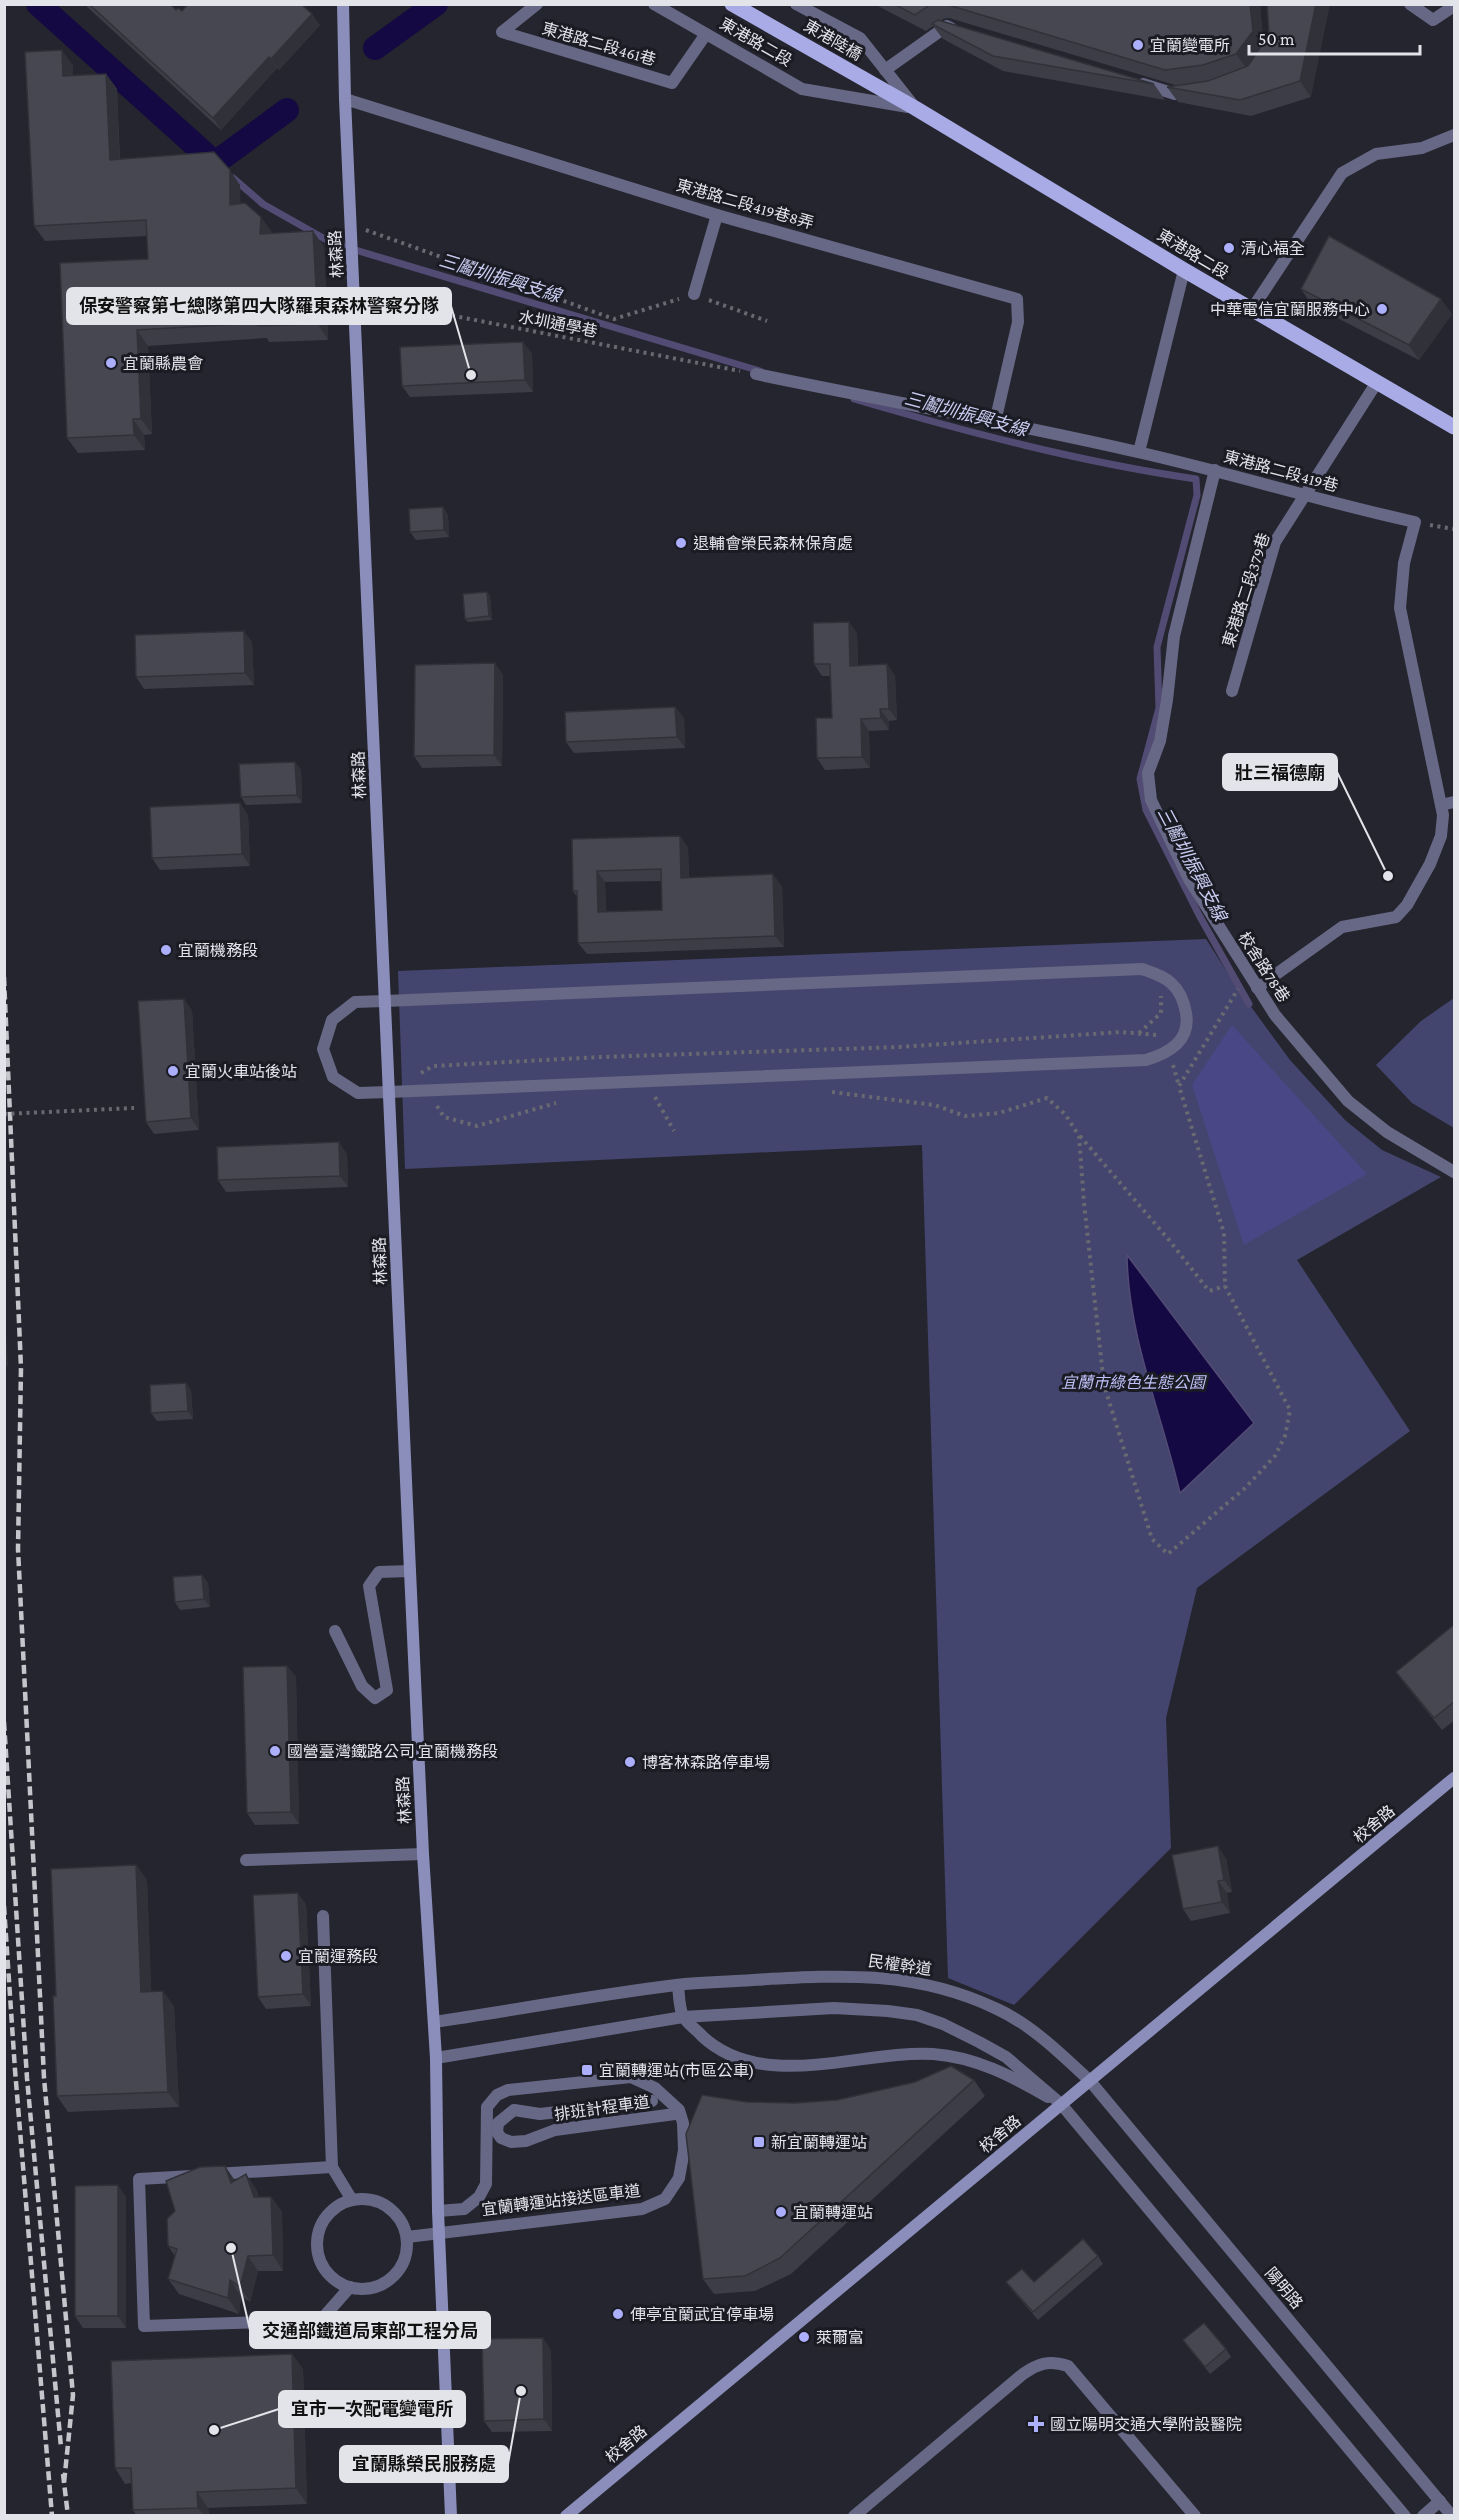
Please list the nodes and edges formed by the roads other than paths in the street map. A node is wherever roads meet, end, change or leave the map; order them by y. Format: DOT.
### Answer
graph roads {
  1 [pos="343,4"];
  2 [pos="537,4"];
  3 [pos="654,4"];
  4 [pos="732,4"];
  5 [pos="796,4"];
  6 [pos="1410,4"];
  7 [pos="1455,6"];
  8 [pos="968,33"];
  9 [pos="706,34"];
  10 [pos="885,70"];
  11 [pos="1130,80"];
  12 [pos="1196,91"];
  13 [pos="345,99"];
  14 [pos="915,108"];
  15 [pos="1455,135"];
  16 [pos="717,215"];
  17 [pos="1184,270"];
  18 [pos="694,294"];
  19 [pos="1252,309"];
  20 [pos="756,374"];
  21 [pos="1377,381"];
  22 [pos="995,422"];
  23 [pos="1455,427"];
  24 [pos="1139,452"];
  25 [pos="1215,470"];
  26 [pos="1305,495"];
  27 [pos="1232,691"];
  28 [pos="1455,802"];
  29 [pos="1441,805"];
  30 [pos="1257,988"];
  31 [pos="385,1001"];
  32 [pos="389,1092"];
  33 [pos="1455,1172"];
  34 [pos="410,1571"];
  35 [pos="336,1631"];
  36 [pos="1455,1778"];
  37 [pos="423,1854"];
  38 [pos="246,1860"];
  39 [pos="323,1916"];
  40 [pos="678,1985"];
  41 [pos="683,2017"];
  42 [pos="434,2022"];
  43 [pos="436,2058"];
  44 [pos="1090,2081"];
  45 [pos="1061,2104"];
  46 [pos="514,2110"];
  47 [pos="679,2115"];
  48 [pos="486,2130"];
  49 [pos="332,2168"];
  50 [pos="352,2200"];
  51 [pos="438,2211"];
  52 [pos="439,2232"];
  53 [pos="407,2237"];
  54 [pos="350,2287"];
  55 [pos="1440,2501"];
  56 [pos="451,2516"];
  57 [pos="566,2516"];
  58 [pos="854,2516"];
  59 [pos="1195,2516"];
  60 [pos="1405,2516"];
  61 [pos="1423,2516"];
  62 [pos="1452,2516"];
  1 -- 13 [label="street, 林森路"];
  2 -- 9 [label="street, 東港路二段461巷"];
  3 -- 9 [label="street, 東港路二段"];
  4 -- 14 [label="main road, 東港陸橋"];
  5 -- 10 [label="street, 東港路二段"];
  6 -- 7 [label="street"];
  8 -- 10 [label="street"];
  9 -- 14 [label="street, 東港路二段"];
  10 -- 14 [label="street, 東港路二段"];
  11 -- 12 [label="street"];
  13 -- 16 [label="street, 東港路二段419巷8弄"];
  13 -- 31 [label="street, 林森路"];
  14 -- 17 [label="main road, 東港路二段"];
  15 -- 19 [label="street"];
  16 -- 18 [label="street"];
  16 -- 22 [label="street, 東港路二段419巷8弄"];
  17 -- 19 [label="main road, 東港路二段"];
  17 -- 24 [label="street"];
  19 -- 21 [label="main road, 東港路二段"];
  20 -- 22 [label="street, 東港路二段419巷"];
  21 -- 23 [label="main road, 東港路二段"];
  21 -- 26 [label="street, 東港路二段379巷"];
  22 -- 24 [label="street, 東港路二段419巷"];
  24 -- 25 [label="street, 東港路二段419巷"];
  25 -- 26 [label="street, 東港路二段419巷"];
  25 -- 30 [label="street, 校舍路78巷"];
  26 -- 27 [label="street, 東港路二段379巷"];
  26 -- 29 [label="street, 東港路二段419巷"];
  28 -- 29 [label="street"];
  29 -- 30 [label="street"];
  30 -- 33 [label="street, 校舍路78巷"];
  31 -- 32 [label="street, 林森路"];
  31 -- 32 [label="street"];
  31 -- 32 [label="street"];
  32 -- 34 [label="street, 林森路"];
  34 -- 35 [label="street"];
  34 -- 37 [label="street, 林森路"];
  36 -- 44 [label="street, 校舍路"];
  37 -- 38 [label="street"];
  37 -- 42 [label="street, 林森路"];
  39 -- 49 [label="street"];
  40 -- 41 [label="street"];
  40 -- 42 [label="street, 民權幹道"];
  40 -- 44 [label="street, 民權幹道"];
  41 -- 43 [label="street"];
  41 -- 45 [label="street"];
  41 -- 45 [label="street"];
  42 -- 43 [label="street, 林森路"];
  43 -- 51 [label="street, 林森路"];
  44 -- 45 [label="street, 校舍路"];
  44 -- 55 [label="street, 陽明路"];
  45 -- 57 [label="street, 校舍路"];
  45 -- 60 [label="street"];
  46 -- 47 [label="street, 排班計程車道"];
  46 -- 47 [label="street, 排班計程車道"];
  46 -- 48 [label="street, 排班計程車道"];
  47 -- 48 [label="street, 宜蘭轉運站接送區車道"];
  47 -- 52 [label="street, 宜蘭轉運站接送區車道"];
  48 -- 51 [label="street, 宜蘭轉運站接送區車道"];
  49 -- 50 [label="street"];
  49 -- 54 [label="street"];
  50 -- 53 [label="street"];
  50 -- 54 [label="street"];
  51 -- 52 [label="street, 林森路"];
  52 -- 53 [label="street, 宜蘭轉運站接送區車道"];
  52 -- 56 [label="street, 林森路"];
  53 -- 54 [label="street"];
  55 -- 61 [label="street"];
  55 -- 62 [label="street, 陽明路"];
  58 -- 59 [label="street"];
}
